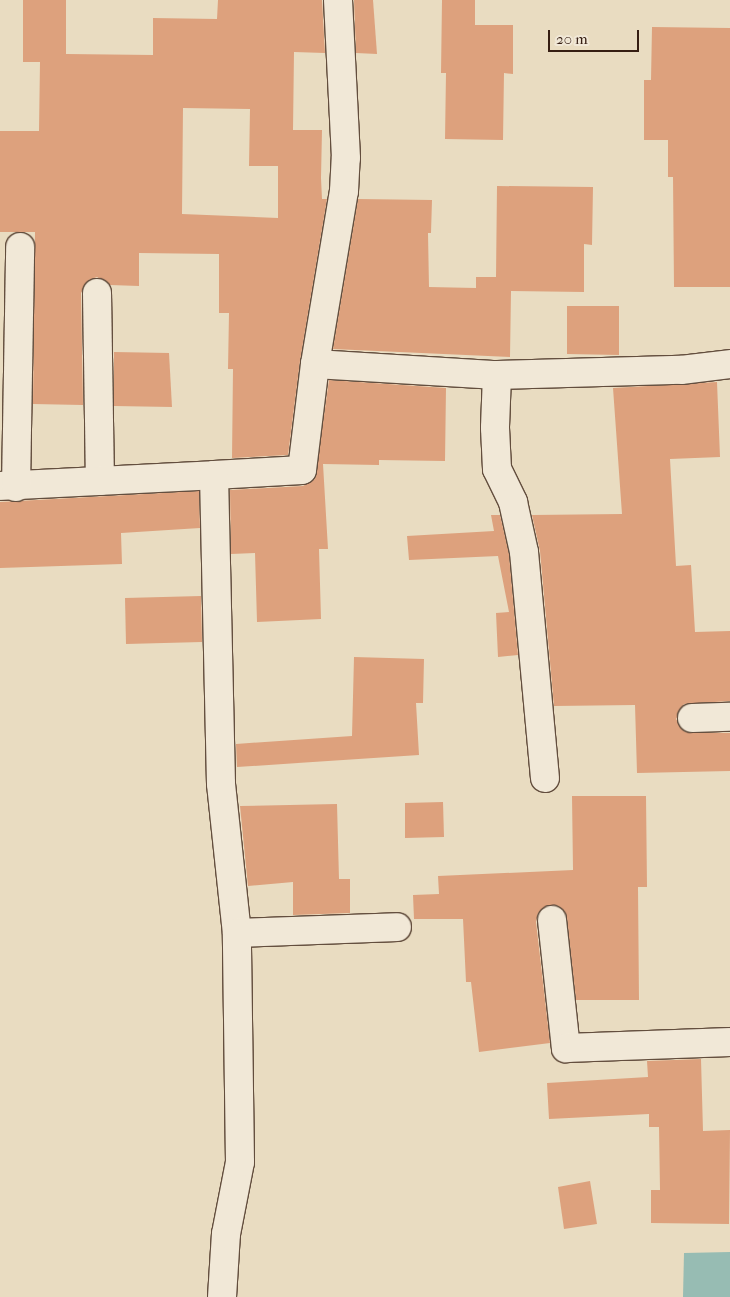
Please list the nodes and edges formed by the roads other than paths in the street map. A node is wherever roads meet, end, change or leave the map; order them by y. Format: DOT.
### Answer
graph roads {
  1 [pos="338,0"];
  2 [pos="20,246"];
  3 [pos="97,293"];
  4 [pos="315,364"];
  5 [pos="730,364"];
  6 [pos="497,375"];
  7 [pos="214,474"];
  8 [pos="100,481"];
  9 [pos="8,487"];
  10 [pos="730,717"];
  11 [pos="692,718"];
  12 [pos="545,778"];
  13 [pos="552,920"];
  14 [pos="397,927"];
  15 [pos="237,934"];
  16 [pos="730,1042"];
  17 [pos="222,1297"];
  1 -- 4 [label="street"];
  2 -- 9 [label="street"];
  3 -- 8 [label="street"];
  4 -- 6 [label="street"];
  4 -- 7 [label="street"];
  5 -- 6 [label="street"];
  6 -- 12 [label="street"];
  7 -- 8 [label="street"];
  7 -- 15 [label="street"];
  8 -- 9 [label="street"];
  10 -- 11 [label="street"];
  13 -- 16 [label="street"];
  14 -- 15 [label="street"];
  15 -- 17 [label="street"];
}
